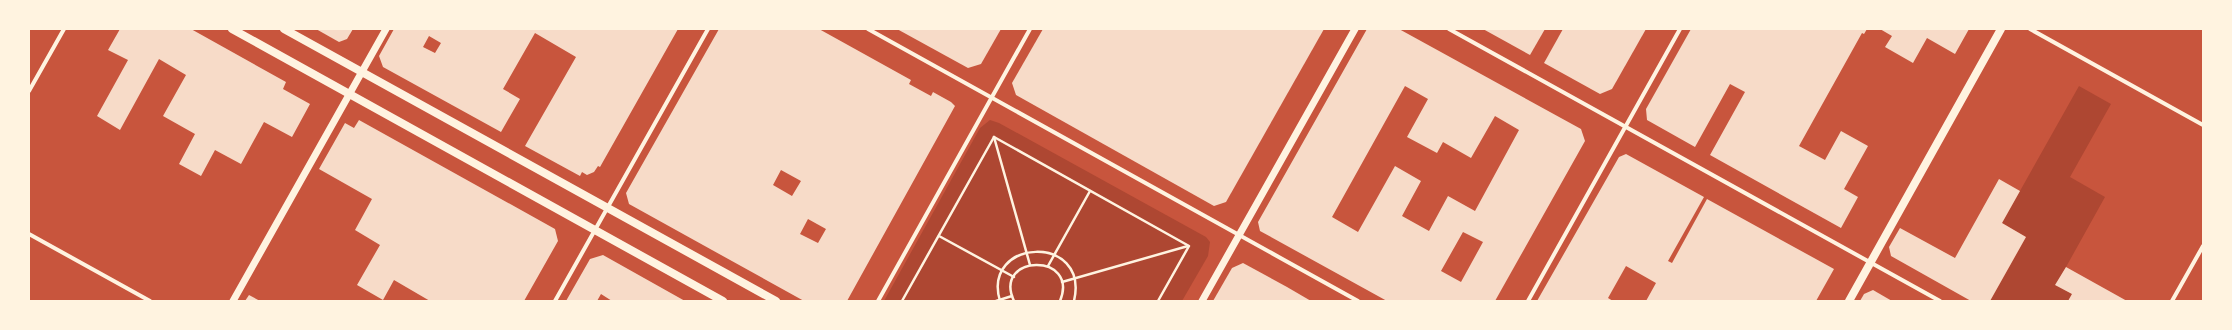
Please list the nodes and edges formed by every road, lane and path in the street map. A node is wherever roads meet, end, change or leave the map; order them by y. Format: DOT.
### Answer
graph roads {
  1 [pos="64,29"];
  2 [pos="232,29"];
  3 [pos="284,29"];
  4 [pos="386,29"];
  5 [pos="708,29"];
  6 [pos="868,29"];
  7 [pos="1030,29"];
  8 [pos="1355,29"];
  9 [pos="1450,29"];
  10 [pos="1680,29"];
  11 [pos="2001,29"];
  12 [pos="2030,29"];
  13 [pos="362,72"];
  14 [pos="29,91"];
  15 [pos="350,94"];
  16 [pos="992,98"];
  17 [pos="2203,125"];
  18 [pos="1626,127"];
  19 [pos="994,137"];
  20 [pos="1090,191"];
  21 [pos="607,208"];
  22 [pos="595,230"];
  23 [pos="29,234"];
  24 [pos="1239,235"];
  25 [pos="939,236"];
  26 [pos="1189,246"];
  27 [pos="2203,246"];
  28 [pos="1026,252"];
  29 [pos="1055,255"];
  30 [pos="1870,262"];
  31 [pos="1030,264"];
  32 [pos="1048,266"];
  33 [pos="1002,271"];
  34 [pos="1014,277"];
  35 [pos="1074,278"];
  36 [pos="1062,282"];
  37 [pos="1012,296"];
  38 [pos="150,301"];
  39 [pos="233,301"];
  40 [pos="554,301"];
  41 [pos="723,301"];
  42 [pos="776,301"];
  43 [pos="878,301"];
  44 [pos="902,301"];
  45 [pos="998,301"];
  46 [pos="1014,301"];
  47 [pos="1060,301"];
  48 [pos="1074,301"];
  49 [pos="1158,301"];
  50 [pos="1202,301"];
  51 [pos="1358,301"];
  52 [pos="1528,301"];
  53 [pos="1849,301"];
  54 [pos="1940,301"];
  55 [pos="2172,301"];
  1 -- 14 [label="street"];
  2 -- 15 [label="main road"];
  3 -- 13 [label="main road"];
  4 -- 13 [label="street"];
  5 -- 21 [label="street"];
  6 -- 16 [label="street"];
  7 -- 16 [label="street"];
  8 -- 24 [label="street"];
  9 -- 18 [label="street"];
  10 -- 18 [label="street"];
  11 -- 30 [label="main road"];
  12 -- 17 [label="street"];
  13 -- 15 [label="street"];
  13 -- 21 [label="main road"];
  15 -- 22 [label="main road"];
  15 -- 39 [label="street"];
  16 -- 24 [label="street"];
  16 -- 43 [label="street"];
  18 -- 30 [label="street"];
  18 -- 52 [label="street"];
  19 -- 20 [label="path"];
  19 -- 25 [label="path"];
  19 -- 28 [label="path"];
  20 -- 26 [label="path"];
  20 -- 29 [label="path"];
  21 -- 22 [label="street"];
  21 -- 42 [label="main road"];
  22 -- 40 [label="street"];
  22 -- 41 [label="main road"];
  23 -- 38 [label="street"];
  24 -- 50 [label="street"];
  24 -- 51 [label="street"];
  25 -- 33 [label="path"];
  25 -- 44 [label="path"];
  26 -- 35 [label="path"];
  26 -- 49 [label="path"];
  27 -- 55 [label="street"];
  28 -- 29 [label="path"];
  28 -- 31 [label="path"];
  28 -- 33 [label="path"];
  29 -- 32 [label="path"];
  29 -- 35 [label="path"];
  30 -- 53 [label="main road"];
  30 -- 54 [label="street"];
  31 -- 32 [label="path"];
  31 -- 34 [label="path"];
  32 -- 36 [label="path"];
  33 -- 34 [label="path"];
  33 -- 45 [label="path"];
  34 -- 37 [label="path"];
  35 -- 36 [label="path"];
  35 -- 48 [label="path"];
  36 -- 47 [label="path"];
  37 -- 45 [label="path"];
  37 -- 46 [label="path"];
}
